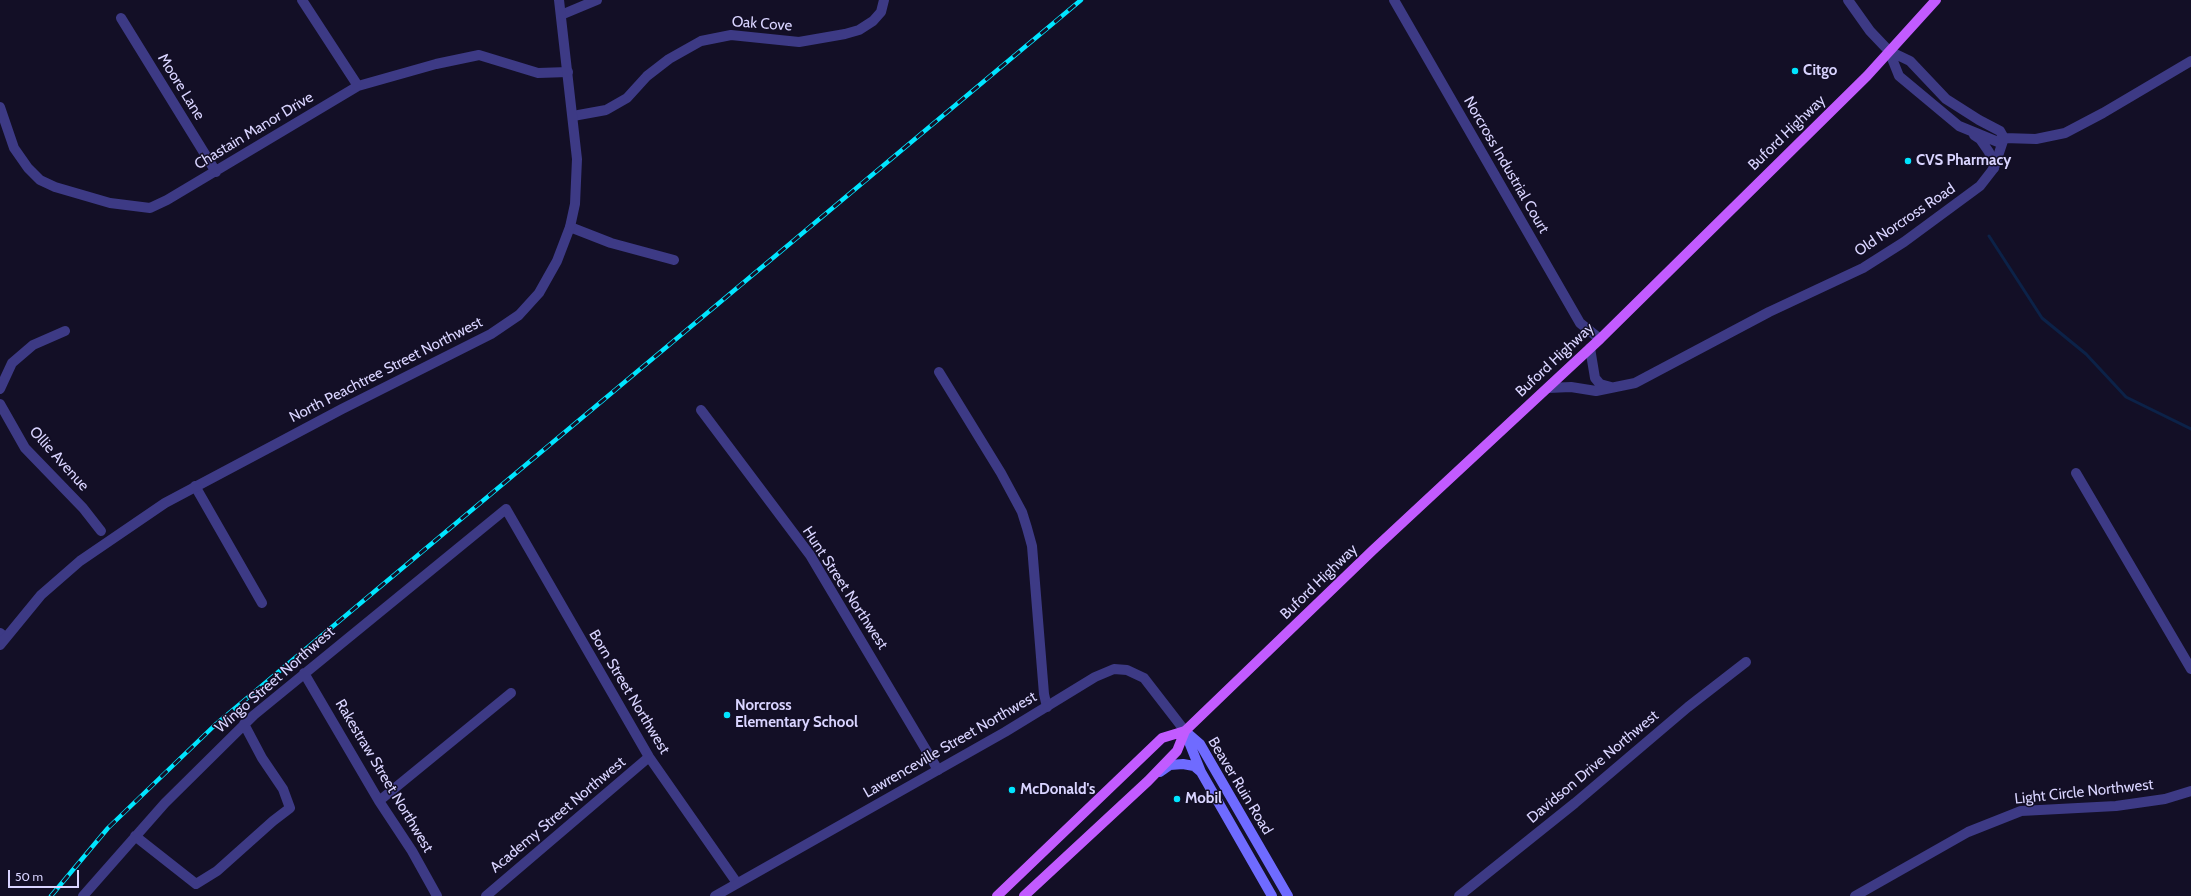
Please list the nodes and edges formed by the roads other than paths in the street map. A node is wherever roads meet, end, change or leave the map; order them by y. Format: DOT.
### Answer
graph roads {
  1 [pos="302,0"];
  2 [pos="559,0"];
  3 [pos="597,0"];
  4 [pos="884,0"];
  5 [pos="1394,0"];
  6 [pos="1848,0"];
  7 [pos="1936,0"];
  8 [pos="561,15"];
  9 [pos="121,18"];
  10 [pos="1889,51"];
  11 [pos="2191,61"];
  12 [pos="568,72"];
  13 [pos="358,86"];
  14 [pos="0,107"];
  15 [pos="573,116"];
  16 [pos="1968,131"];
  17 [pos="2004,138"];
  18 [pos="1994,168"];
  19 [pos="216,172"];
  20 [pos="570,227"];
  21 [pos="674,260"];
  22 [pos="64,331"];
  23 [pos="1600,339"];
  24 [pos="1590,348"];
  25 [pos="939,372"];
  26 [pos="1611,387"];
  27 [pos="1548,388"];
  28 [pos="0,390"];
  29 [pos="0,404"];
  30 [pos="701,410"];
  31 [pos="2076,473"];
  32 [pos="195,486"];
  33 [pos="506,509"];
  34 [pos="101,531"];
  35 [pos="262,603"];
  36 [pos="2,638"];
  37 [pos="1746,662"];
  38 [pos="2191,669"];
  39 [pos="304,673"];
  40 [pos="511,693"];
  41 [pos="1048,707"];
  42 [pos="244,724"];
  43 [pos="1185,731"];
  44 [pos="649,757"];
  45 [pos="938,770"];
  46 [pos="1201,772"];
  47 [pos="1148,781"];
  48 [pos="2191,791"];
  49 [pos="379,801"];
  50 [pos="135,836"];
  51 [pos="737,883"];
  52 [pos="83,896"];
  53 [pos="437,896"];
  54 [pos="486,896"];
  55 [pos="715,896"];
  56 [pos="997,896"];
  57 [pos="1024,896"];
  58 [pos="1272,896"];
  59 [pos="1288,896"];
  60 [pos="1459,896"];
  61 [pos="1855,896"];
  1 -- 13 [label="street"];
  2 -- 8 [label="street, North Peachtree Street Northwest"];
  3 -- 8 [label="street"];
  4 -- 15 [label="street, Oak Cove"];
  5 -- 23 [label="street, Norcross Industrial Court"];
  6 -- 10 [label="street"];
  7 -- 10 [label="main road, Buford Highway"];
  8 -- 12 [label="street, North Peachtree Street Northwest"];
  9 -- 19 [label="street, Moore Lane"];
  10 -- 16 [label="street"];
  10 -- 17 [label="street"];
  10 -- 23 [label="main road, Buford Highway"];
  11 -- 17 [label="street"];
  12 -- 13 [label="street, Chastain Manor Drive"];
  12 -- 15 [label="street, North Peachtree Street Northwest"];
  13 -- 19 [label="street, Chastain Manor Drive"];
  14 -- 19 [label="street, Chastain Manor Drive"];
  15 -- 20 [label="street, North Peachtree Street Northwest"];
  16 -- 17 [label="street"];
  16 -- 18 [label="street"];
  17 -- 18 [label="street, Old Norcross Road"];
  18 -- 26 [label="street, Old Norcross Road"];
  20 -- 21 [label="street"];
  20 -- 32 [label="street, North Peachtree Street Northwest"];
  22 -- 28 [label="street"];
  23 -- 24 [label="main road, Buford Highway"];
  24 -- 26 [label="street"];
  24 -- 27 [label="main road, Buford Highway"];
  25 -- 41 [label="street"];
  26 -- 27 [label="street, Old Norcross Road"];
  27 -- 43 [label="main road, Buford Highway"];
  29 -- 34 [label="street, Ollie Avenue"];
  30 -- 45 [label="street, Hunt Street Northwest"];
  31 -- 38 [label="street"];
  32 -- 35 [label="street"];
  32 -- 36 [label="street, North Peachtree Street Northwest"];
  33 -- 39 [label="street, Wingo Street Northwest"];
  33 -- 44 [label="street, Born Street Northwest"];
  37 -- 60 [label="street, Davidson Drive Northwest"];
  39 -- 42 [label="street, Wingo Street Northwest"];
  39 -- 49 [label="street, Rakestraw Street Northwest"];
  40 -- 49 [label="street"];
  41 -- 43 [label="street, Lawrenceville Street Northwest"];
  41 -- 45 [label="street, Lawrenceville Street Northwest"];
  42 -- 50 [label="street, Wingo Street Northwest"];
  42 -- 50 [label="street"];
  43 -- 46 [label="main road, Beaver Ruin Road"];
  43 -- 47 [label="main road, Buford Highway"];
  43 -- 56 [label="main road, Buford Highway"];
  43 -- 59 [label="main road, Beaver Ruin Road"];
  44 -- 51 [label="street, Born Street Northwest"];
  44 -- 54 [label="street, Academy Street Northwest"];
  45 -- 51 [label="street, Lawrenceville Street Northwest"];
  46 -- 47 [label="main road"];
  46 -- 58 [label="main road, Beaver Ruin Road"];
  47 -- 57 [label="main road, Buford Highway"];
  48 -- 61 [label="street, Light Circle Northwest"];
  49 -- 53 [label="street, Rakestraw Street Northwest"];
  50 -- 52 [label="street, Wingo Street Northwest"];
  51 -- 55 [label="street, Lawrenceville Street Northwest"];
}
